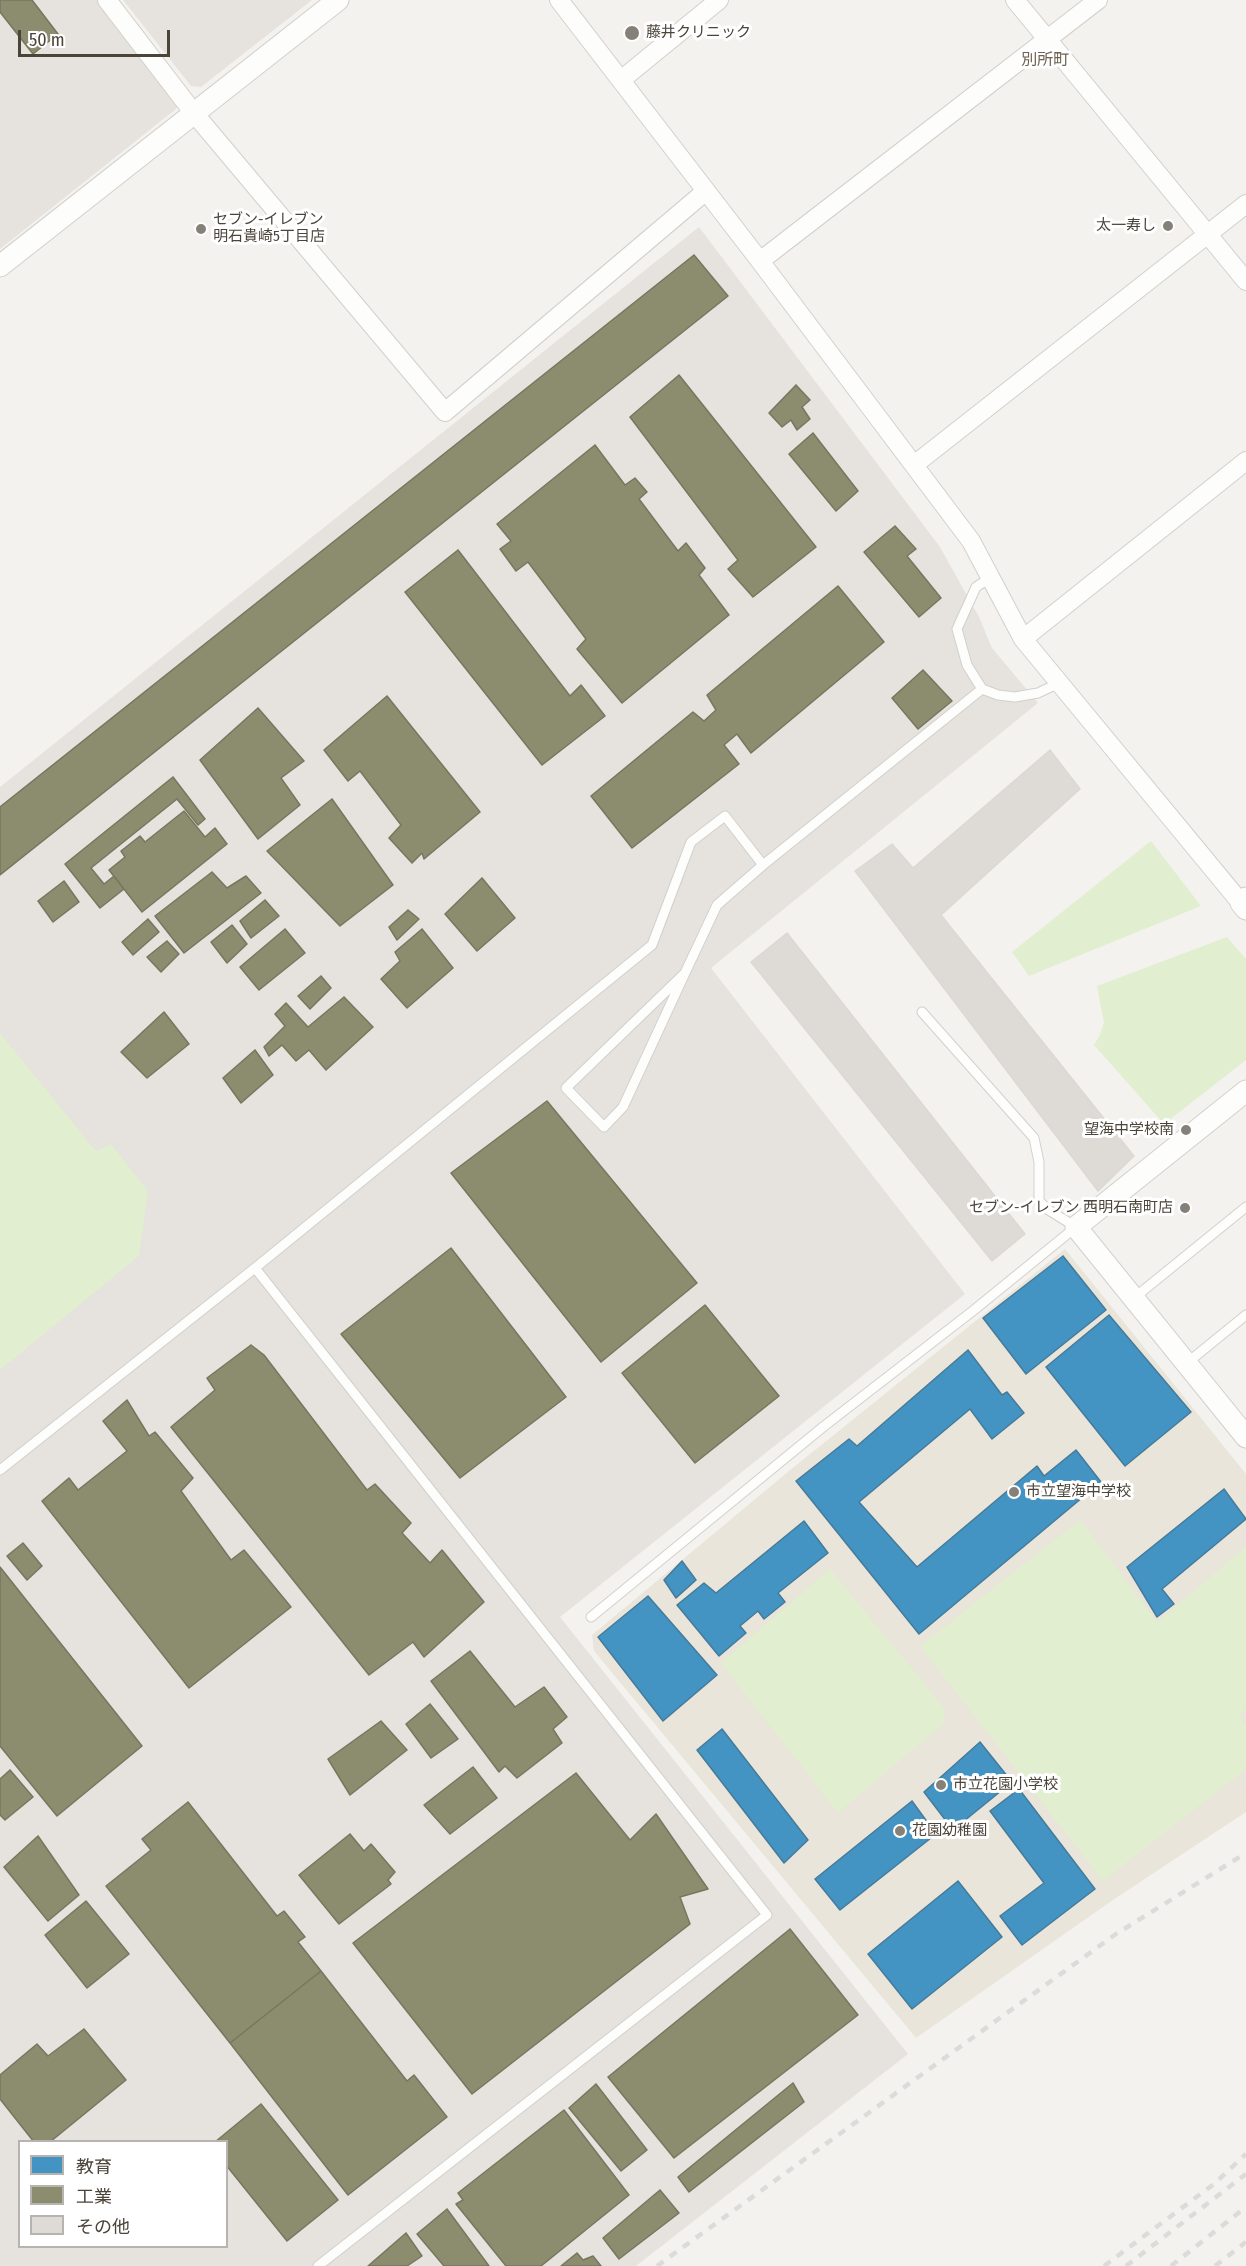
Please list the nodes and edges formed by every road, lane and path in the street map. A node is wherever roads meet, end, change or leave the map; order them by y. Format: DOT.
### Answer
graph roads {
  1 [pos="107,0"];
  2 [pos="338,0"];
  3 [pos="559,0"];
  4 [pos="719,0"];
  5 [pos="1015,0"];
  6 [pos="1098,0"];
  7 [pos="1047,39"];
  8 [pos="621,80"];
  9 [pos="193,112"];
  10 [pos="706,191"];
  11 [pos="1246,204"];
  12 [pos="1208,234"];
  13 [pos="760,261"];
  14 [pos="0,266"];
  15 [pos="1246,281"];
  16 [pos="1246,461"];
  17 [pos="914,465"];
  18 [pos="990,578"];
  19 [pos="1023,639"];
  20 [pos="1059,683"];
  21 [pos="982,689"];
  22 [pos="763,865"];
  23 [pos="1244,903"];
  24 [pos="685,973"];
  25 [pos="922,1012"];
  26 [pos="1246,1091"];
  27 [pos="1246,1207"];
  28 [pos="1076,1227"];
  29 [pos="255,1268"];
  30 [pos="1133,1299"];
  31 [pos="1246,1316"];
  32 [pos="1186,1364"];
  33 [pos="1246,1437"];
  34 [pos="0,1470"];
  35 [pos="591,1617"];
  36 [pos="318,2266"];
  1 -- 9 [label="street"];
  2 -- 9 [label="street"];
  3 -- 8 [label="street"];
  4 -- 8 [label="street"];
  5 -- 7 [label="street"];
  6 -- 7 [label="street"];
  7 -- 12 [label="street"];
  7 -- 13 [label="street"];
  8 -- 10 [label="street"];
  9 -- 10 [label="street"];
  9 -- 14 [label="street"];
  10 -- 13 [label="street"];
  11 -- 12 [label="street"];
  12 -- 15 [label="street"];
  12 -- 17 [label="street"];
  13 -- 17 [label="street"];
  16 -- 19 [label="street"];
  17 -- 18 [label="street"];
  18 -- 19 [label="street"];
  18 -- 21 [label="lane"];
  19 -- 20 [label="street"];
  20 -- 21 [label="lane"];
  20 -- 23 [label="street"];
  21 -- 22 [label="lane"];
  22 -- 24 [label="lane"];
  22 -- 29 [label="lane"];
  24 -- 24 [label="lane"];
  25 -- 28 [label="lane"];
  26 -- 28 [label="street"];
  27 -- 30 [label="lane"];
  28 -- 30 [label="street"];
  28 -- 35 [label="lane"];
  29 -- 34 [label="lane"];
  29 -- 36 [label="lane"];
  30 -- 32 [label="street"];
  31 -- 32 [label="lane"];
  32 -- 33 [label="street"];
}
